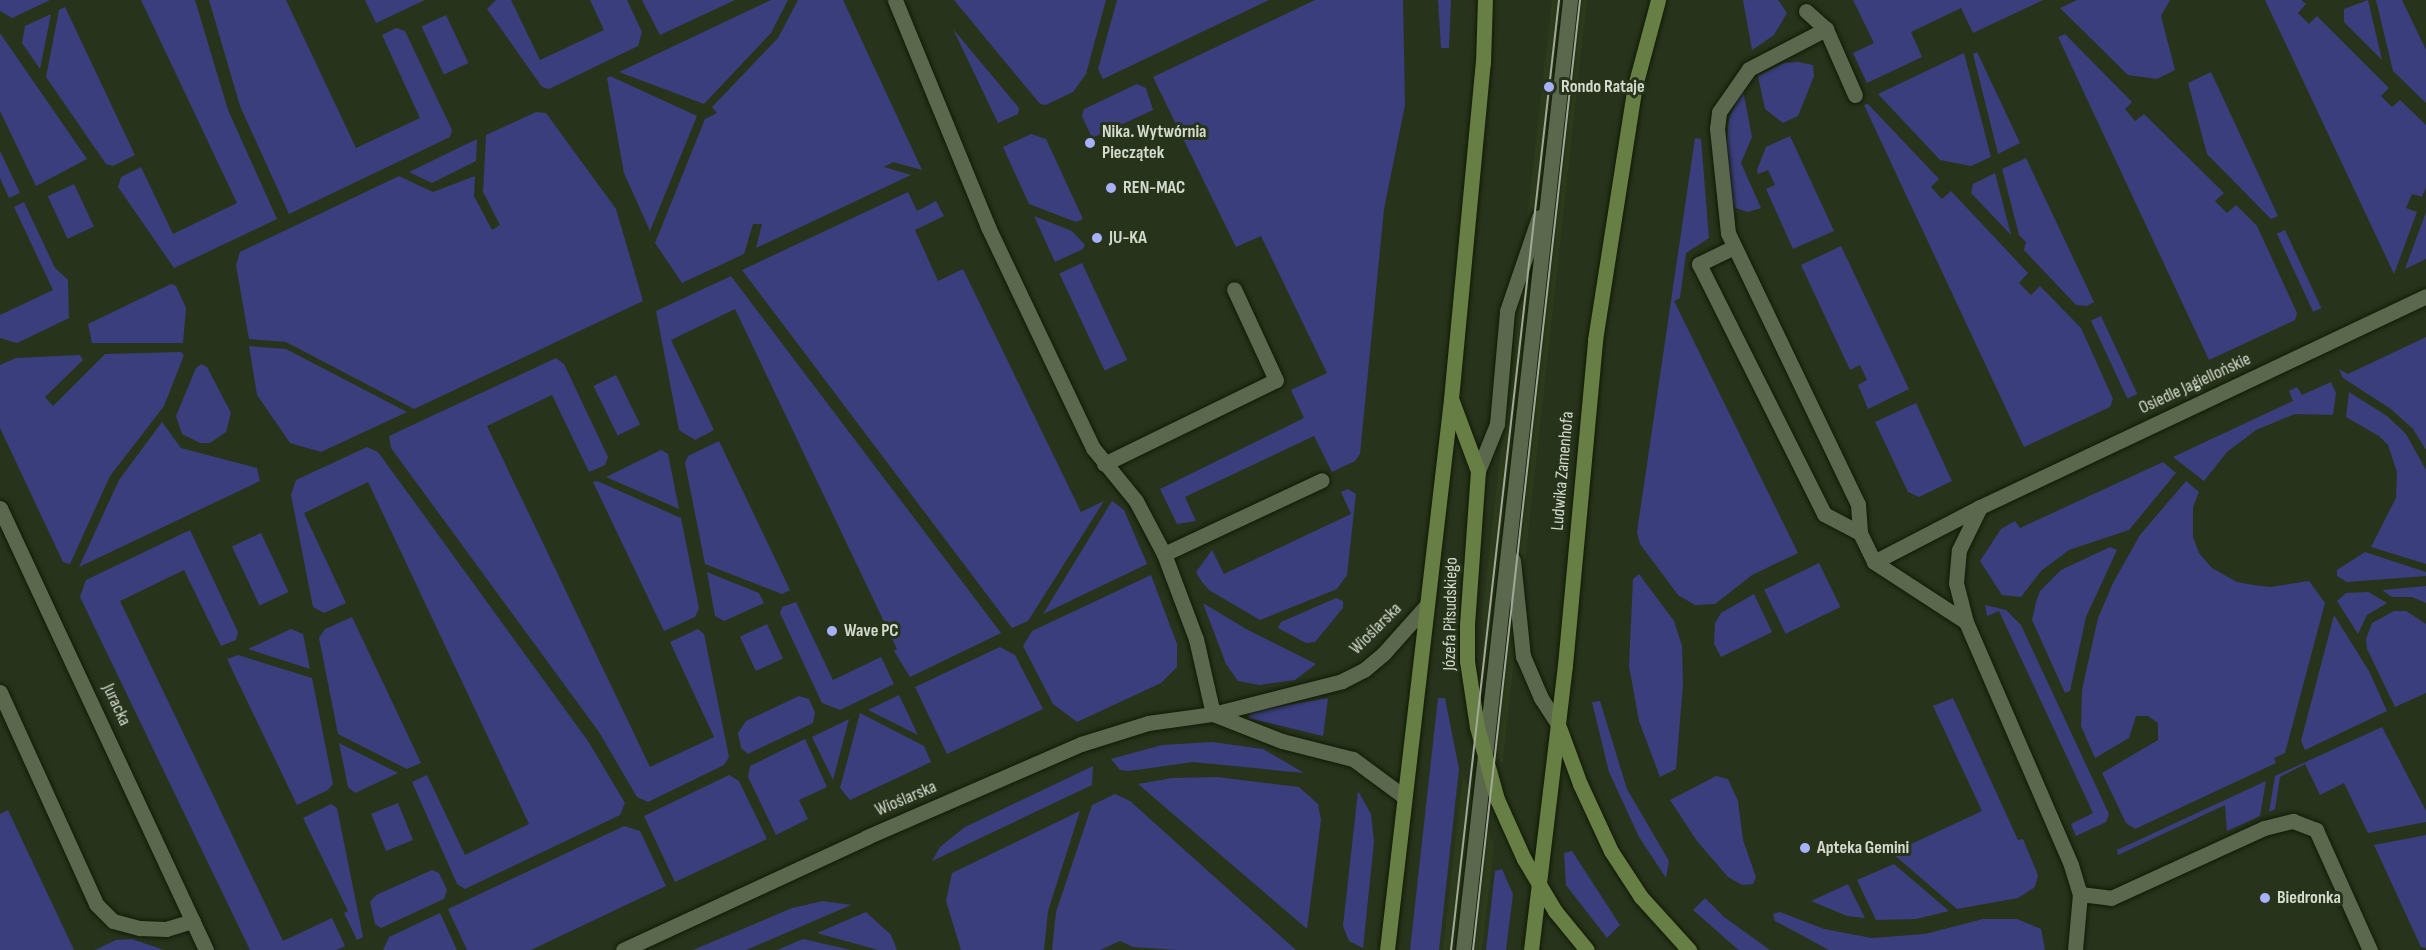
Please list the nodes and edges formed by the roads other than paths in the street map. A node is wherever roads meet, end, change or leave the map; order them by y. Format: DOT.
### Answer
graph roads {
  1 [pos="896,0"];
  2 [pos="1485,0"];
  3 [pos="1569,0"];
  4 [pos="1658,0"];
  5 [pos="1806,11"];
  6 [pos="1826,29"];
  7 [pos="1855,95"];
  8 [pos="1549,185"];
  9 [pos="1731,240"];
  10 [pos="1234,289"];
  11 [pos="2426,296"];
  12 [pos="1451,399"];
  13 [pos="1104,464"];
  14 [pos="1478,471"];
  15 [pos="1322,480"];
  16 [pos="1980,507"];
  17 [pos="0,508"];
  18 [pos="1510,529"];
  19 [pos="1860,533"];
  20 [pos="1164,554"];
  21 [pos="1874,562"];
  22 [pos="1426,606"];
  23 [pos="1966,622"];
  24 [pos="0,692"];
  25 [pos="1213,714"];
  26 [pos="1558,724"];
  27 [pos="1485,754"];
  28 [pos="1403,796"];
  29 [pos="1539,886"];
  30 [pos="2080,894"];
  31 [pos="193,921"];
  32 [pos="206,950"];
  33 [pos="623,950"];
  34 [pos="1387,950"];
  35 [pos="1462,950"];
  36 [pos="1531,950"];
  37 [pos="1587,950"];
  38 [pos="1689,950"];
  39 [pos="2075,950"];
  40 [pos="2370,950"];
  1 -- 13 [label="street"];
  2 -- 12 [label="main road"];
  3 -- 8 [label="street"];
  4 -- 26 [label="main road, Ludwika Zamenhofa"];
  5 -- 6 [label="street"];
  6 -- 7 [label="street"];
  6 -- 9 [label="street"];
  8 -- 14 [label="street"];
  8 -- 18 [label="street"];
  9 -- 19 [label="street"];
  9 -- 19 [label="street"];
  10 -- 13 [label="street"];
  11 -- 16 [label="street, Osiedle Jagiellońskie"];
  12 -- 14 [label="main road, Józefa Piłsudskiego"];
  12 -- 22 [label="main road"];
  13 -- 20 [label="street"];
  14 -- 27 [label="main road, Józefa Piłsudskiego"];
  15 -- 20 [label="street"];
  16 -- 21 [label="street, Osiedle Jagiellońskie"];
  16 -- 23 [label="street"];
  17 -- 31 [label="street, Juracka"];
  18 -- 26 [label="street"];
  18 -- 27 [label="street"];
  19 -- 21 [label="street"];
  20 -- 25 [label="street"];
  21 -- 23 [label="street"];
  22 -- 25 [label="street, Wioślarska"];
  22 -- 28 [label="main road"];
  23 -- 30 [label="street"];
  24 -- 31 [label="street"];
  25 -- 28 [label="street, Wioślarska"];
  25 -- 33 [label="street, Wioślarska"];
  26 -- 29 [label="main road, Ludwika Zamenhofa"];
  26 -- 38 [label="main road"];
  27 -- 29 [label="main road, Józefa Piłsudskiego"];
  27 -- 35 [label="street"];
  28 -- 34 [label="main road"];
  29 -- 36 [label="main road, Ludwika Zamenhofa"];
  29 -- 37 [label="main road, Józefa Piłsudskiego"];
  30 -- 39 [label="street"];
  30 -- 40 [label="street"];
  31 -- 32 [label="street, Juracka"];
}
